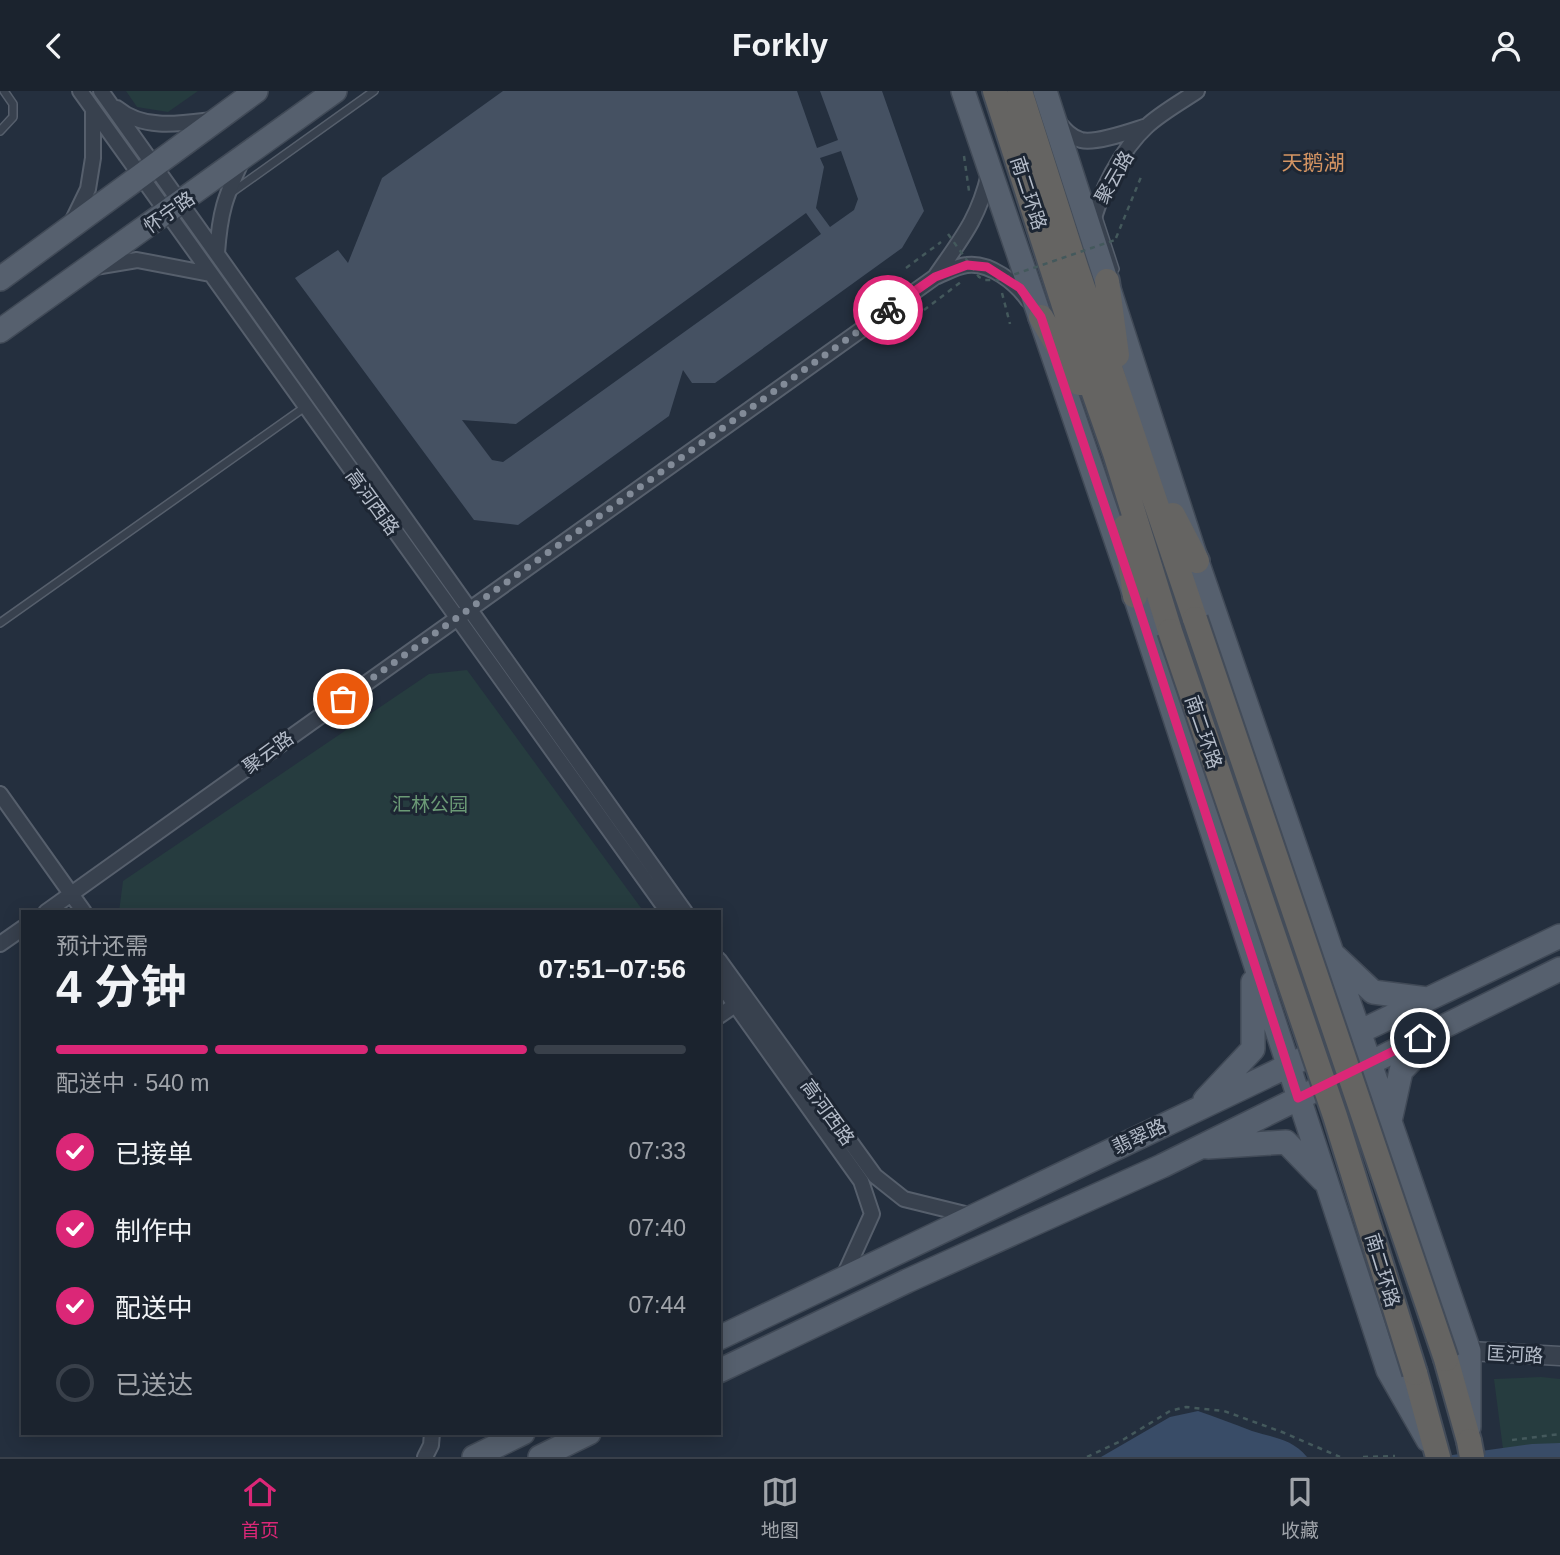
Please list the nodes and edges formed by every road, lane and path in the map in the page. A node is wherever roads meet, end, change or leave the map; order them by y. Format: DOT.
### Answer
graph roads {
  1 [pos="4,91"];
  2 [pos="80,91"];
  3 [pos="256,91"];
  4 [pos="335,91"];
  5 [pos="374,91"];
  6 [pos="963,91"];
  7 [pos="995,91"];
  8 [pos="1020,91"];
  9 [pos="1045,91"];
  10 [pos="1197,91"];
  11 [pos="104,96"];
  12 [pos="93,109"];
  13 [pos="1059,116"];
  14 [pos="216,119"];
  15 [pos="1147,126"];
  16 [pos="0,131"];
  17 [pos="964,156"];
  18 [pos="243,158"];
  19 [pos="990,169"];
  20 [pos="148,170"];
  21 [pos="1141,177"];
  22 [pos="225,197"];
  23 [pos="968,199"];
  24 [pos="175,208"];
  25 [pos="1092,213"];
  26 [pos="954,225"];
  27 [pos="68,230"];
  28 [pos="948,234"];
  29 [pos="218,253"];
  30 [pos="90,268"];
  31 [pos="906,268"];
  32 [pos="210,274"];
  33 [pos="935,277"];
  34 [pos="0,279"];
  35 [pos="964,280"];
  36 [pos="998,280"];
  37 [pos="1107,281"];
  38 [pos="1041,317"];
  39 [pos="908,322"];
  40 [pos="1010,324"];
  41 [pos="0,331"];
  42 [pos="305,407"];
  43 [pos="1129,424"];
  44 [pos="1105,428"];
  45 [pos="1115,453"];
  46 [pos="1197,561"];
  47 [pos="1135,596"];
  48 [pos="470,607"];
  49 [pos="456,617"];
  50 [pos="0,623"];
  51 [pos="0,794"];
  52 [pos="72,894"];
  53 [pos="49,910"];
  54 [pos="83,910"];
  55 [pos="667,910"];
  56 [pos="684,910"];
  57 [pos="21,929"];
  58 [pos="1560,936"];
  59 [pos="0,944"];
  60 [pos="1332,953"];
  61 [pos="1253,960"];
  62 [pos="721,963"];
  63 [pos="1560,969"];
  64 [pos="721,985"];
  65 [pos="1427,999"];
  66 [pos="735,1005"];
  67 [pos="721,1015"];
  68 [pos="1445,1026"];
  69 [pos="1359,1031"];
  70 [pos="1370,1063"];
  71 [pos="1288,1065"];
  72 [pos="1298,1098"];
  73 [pos="1195,1109"];
  74 [pos="1390,1121"];
  75 [pos="1198,1148"];
  76 [pos="1328,1185"];
  77 [pos="973,1216"];
  78 [pos="842,1279"];
  79 [pos="721,1337"];
  80 [pos="1469,1351"];
  81 [pos="1560,1356"];
  82 [pos="721,1370"];
  83 [pos="1560,1434"];
  84 [pos="432,1435"];
  85 [pos="519,1435"];
  86 [pos="585,1435"];
  87 [pos="1512,1440"];
  88 [pos="1471,1449"];
  89 [pos="1395,1456"];
  90 [pos="1438,1456"];
  91 [pos="425,1457"];
  92 [pos="474,1457"];
  93 [pos="540,1457"];
  94 [pos="1087,1457"];
  95 [pos="1340,1457"];
  96 [pos="1363,1457"];
  1 -- 16 [label="lane"];
  2 -- 12 [label="street, 高河西路"];
  3 -- 14 [label="main road"];
  4 -- 18 [label="main road, 怀宁路"];
  5 -- 22 [label="lane"];
  6 -- 19 [label="main road"];
  7 -- 44 [label="highway, 南二环路"];
  8 -- 43 [label="highway, 南二环路"];
  9 -- 13 [label="main road"];
  10 -- 15 [label="street, 聚云路"];
  11 -- 14 [label="street"];
  11 -- 20 [label="street, 高河西路"];
  12 -- 20 [label="street, 高河西路"];
  12 -- 27 [label="street"];
  13 -- 15 [label="street, 聚云路"];
  13 -- 25 [label="main road"];
  14 -- 20 [label="main road"];
  15 -- 25 [label="street, 聚云路"];
  17 -- 23 [label="path"];
  18 -- 22 [label="street"];
  18 -- 24 [label="main road, 怀宁路"];
  19 -- 33 [label="street"];
  19 -- 38 [label="main road"];
  20 -- 24 [label="street, 高河西路"];
  20 -- 27 [label="main road"];
  21 -- 36 [label="path, bridge"];
  22 -- 29 [label="street"];
  24 -- 29 [label="street, 高河西路"];
  24 -- 30 [label="main road, 怀宁路"];
  24 -- 32 [label="street, 高河西路"];
  25 -- 37 [label="main road"];
  26 -- 28 [label="path"];
  27 -- 34 [label="main road"];
  28 -- 31 [label="path"];
  28 -- 36 [label="path, bridge"];
  29 -- 48 [label="street, 高河西路"];
  30 -- 32 [label="street"];
  30 -- 41 [label="main road, 怀宁路"];
  32 -- 42 [label="street, 高河西路"];
  33 -- 38 [label="street"];
  33 -- 48 [label="street, 聚云路"];
  35 -- 39 [label="path"];
  36 -- 40 [label="path"];
  37 -- 43 [label="highway"];
  37 -- 46 [label="main road"];
  38 -- 44 [label="highway"];
  38 -- 47 [label="main road"];
  42 -- 49 [label="street, 高河西路"];
  42 -- 50 [label="lane"];
  43 -- 46 [label="highway"];
  43 -- 88 [label="highway, 南二环路, bridge"];
  44 -- 45 [label="highway, 南二环路"];
  45 -- 47 [label="highway"];
  45 -- 90 [label="highway, 南二环路, bridge"];
  46 -- 60 [label="main road"];
  47 -- 61 [label="main road"];
  48 -- 49 [label="street, 聚云路"];
  48 -- 56 [label="street, 高河西路"];
  49 -- 52 [label="street, 聚云路"];
  49 -- 55 [label="street, 高河西路"];
  51 -- 52 [label="street"];
  52 -- 53 [label="street, 聚云路"];
  52 -- 54 [label="street"];
  57 -- 59 [label="street"];
  58 -- 65 [label="main road, 翡翠路"];
  60 -- 65 [label="main road"];
  60 -- 69 [label="main road"];
  61 -- 71 [label="main road"];
  61 -- 73 [label="main road"];
  62 -- 77 [label="street, 高河西路"];
  63 -- 68 [label="main road, 翡翠路"];
  64 -- 66 [label="street, 高河西路"];
  65 -- 69 [label="main road, 翡翠路"];
  66 -- 67 [label="street"];
  66 -- 78 [label="street, 高河西路"];
  68 -- 70 [label="main road, 翡翠路"];
  68 -- 74 [label="main road"];
  69 -- 70 [label="main road"];
  69 -- 71 [label="main road, 翡翠路"];
  70 -- 72 [label="main road, 翡翠路"];
  70 -- 74 [label="main road"];
  71 -- 72 [label="main road"];
  71 -- 73 [label="main road, 翡翠路"];
  72 -- 75 [label="main road, 翡翠路"];
  72 -- 76 [label="main road"];
  73 -- 77 [label="main road, 翡翠路"];
  74 -- 80 [label="main road"];
  75 -- 76 [label="main road"];
  75 -- 82 [label="main road, 翡翠路"];
  76 -- 90 [label="main road"];
  77 -- 78 [label="main road, 翡翠路"];
  78 -- 79 [label="main road, 翡翠路"];
  80 -- 81 [label="street, 匡河路"];
  80 -- 88 [label="main road"];
  83 -- 87 [label="path"];
  84 -- 91 [label="street"];
  85 -- 92 [label="main road"];
  86 -- 93 [label="main road"];
  89 -- 96 [label="path"];
  94 -- 95 [label="path"];
}
